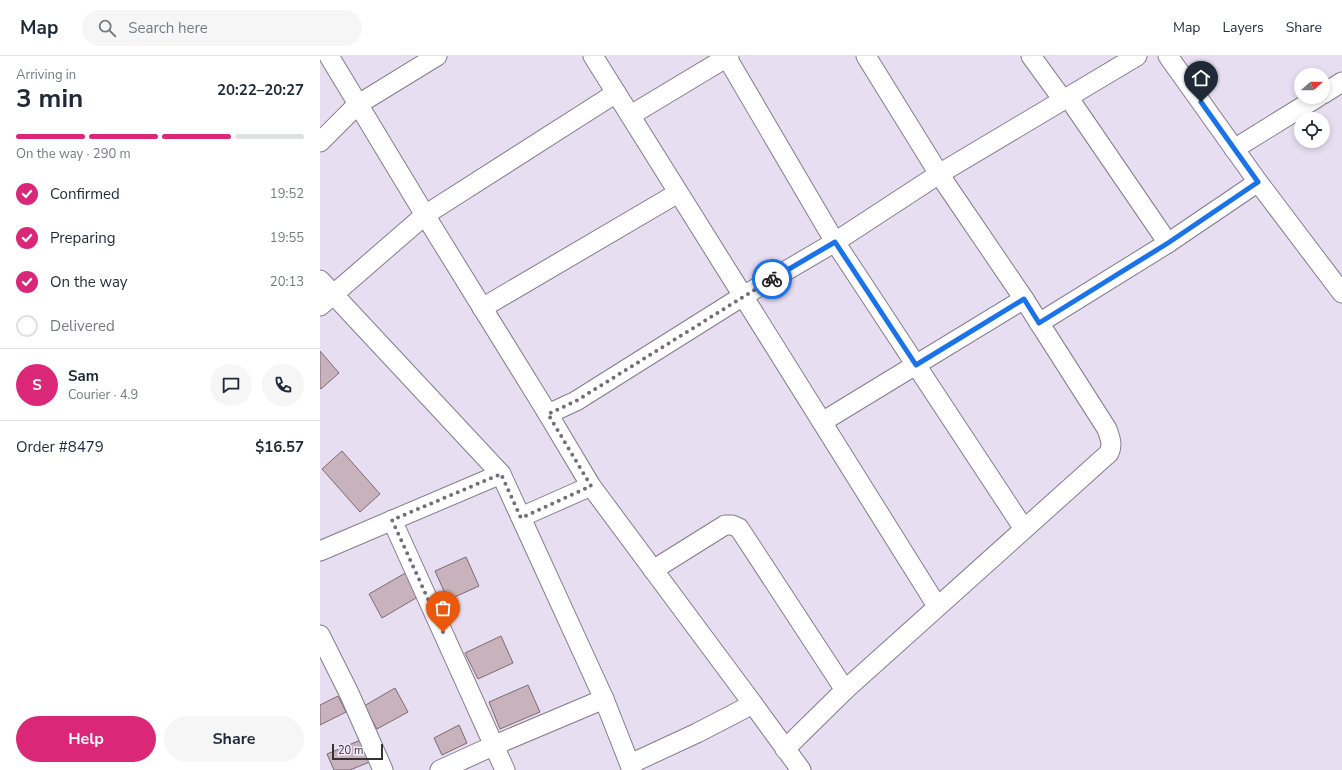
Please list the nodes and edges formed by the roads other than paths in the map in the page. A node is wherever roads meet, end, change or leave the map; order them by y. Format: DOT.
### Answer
graph roads {
  1 [pos="329,56"];
  2 [pos="437,56"];
  3 [pos="593,56"];
  4 [pos="727,56"];
  5 [pos="866,56"];
  6 [pos="1031,56"];
  7 [pos="1137,56"];
  8 [pos="1168,56"];
  9 [pos="1342,82"];
  10 [pos="1330,90"];
  11 [pos="616,93"];
  12 [pos="1065,99"];
  13 [pos="1307,104"];
  14 [pos="357,105"];
  15 [pos="630,116"];
  16 [pos="320,142"];
  17 [pos="1234,149"];
  18 [pos="939,174"];
  19 [pos="1258,182"];
  20 [pos="678,192"];
  21 [pos="425,215"];
  22 [pos="835,242"];
  23 [pos="1168,243"];
  24 [pos="320,280"];
  25 [pos="1342,293"];
  26 [pos="743,296"];
  27 [pos="1024,299"];
  28 [pos="326,300"];
  29 [pos="482,308"];
  30 [pos="1039,323"];
  31 [pos="916,365"];
  32 [pos="548,414"];
  33 [pos="822,422"];
  34 [pos="501,474"];
  35 [pos="591,486"];
  36 [pos="521,518"];
  37 [pos="392,520"];
  38 [pos="1024,529"];
  39 [pos="320,551"];
  40 [pos="653,570"];
  41 [pos="937,606"];
  42 [pos="320,635"];
  43 [pos="845,690"];
  44 [pos="604,699"];
  45 [pos="753,704"];
  46 [pos="495,745"];
  47 [pos="785,749"];
  48 [pos="631,767"];
  49 [pos="383,770"];
  50 [pos="440,770"];
  51 [pos="505,770"];
  52 [pos="801,770"];
  1 -- 14 [label="street"];
  2 -- 14 [label="street"];
  3 -- 11 [label="street"];
  4 -- 15 [label="street"];
  4 -- 22 [label="street"];
  5 -- 18 [label="street"];
  6 -- 12 [label="street"];
  7 -- 12 [label="street"];
  8 -- 17 [label="street"];
  9 -- 10 [label="street"];
  11 -- 15 [label="street"];
  11 -- 21 [label="street"];
  12 -- 18 [label="street"];
  12 -- 23 [label="street"];
  13 -- 17 [label="street"];
  14 -- 16 [label="street"];
  14 -- 21 [label="street"];
  15 -- 20 [label="street"];
  17 -- 19 [label="street"];
  18 -- 22 [label="street"];
  18 -- 27 [label="street"];
  19 -- 23 [label="street"];
  19 -- 25 [label="street"];
  20 -- 26 [label="street"];
  20 -- 29 [label="street"];
  21 -- 28 [label="street"];
  21 -- 29 [label="street"];
  22 -- 26 [label="street"];
  22 -- 31 [label="street"];
  23 -- 30 [label="street"];
  24 -- 28 [label="street"];
  26 -- 32 [label="street"];
  26 -- 33 [label="street"];
  27 -- 30 [label="street"];
  27 -- 31 [label="street"];
  28 -- 34 [label="street"];
  29 -- 32 [label="street"];
  30 -- 38 [label="street"];
  31 -- 33 [label="street"];
  31 -- 38 [label="street"];
  32 -- 35 [label="street"];
  33 -- 41 [label="street"];
  34 -- 36 [label="street"];
  34 -- 37 [label="street"];
  35 -- 36 [label="street"];
  35 -- 40 [label="street"];
  36 -- 44 [label="street"];
  37 -- 39 [label="street"];
  37 -- 46 [label="street"];
  38 -- 41 [label="street"];
  40 -- 43 [label="street"];
  40 -- 45 [label="street"];
  41 -- 43 [label="street"];
  42 -- 49 [label="street"];
  43 -- 47 [label="street"];
  44 -- 46 [label="street"];
  44 -- 48 [label="street"];
  45 -- 47 [label="street"];
  45 -- 48 [label="street"];
  46 -- 50 [label="street"];
  46 -- 51 [label="street"];
  47 -- 52 [label="street"];
}
